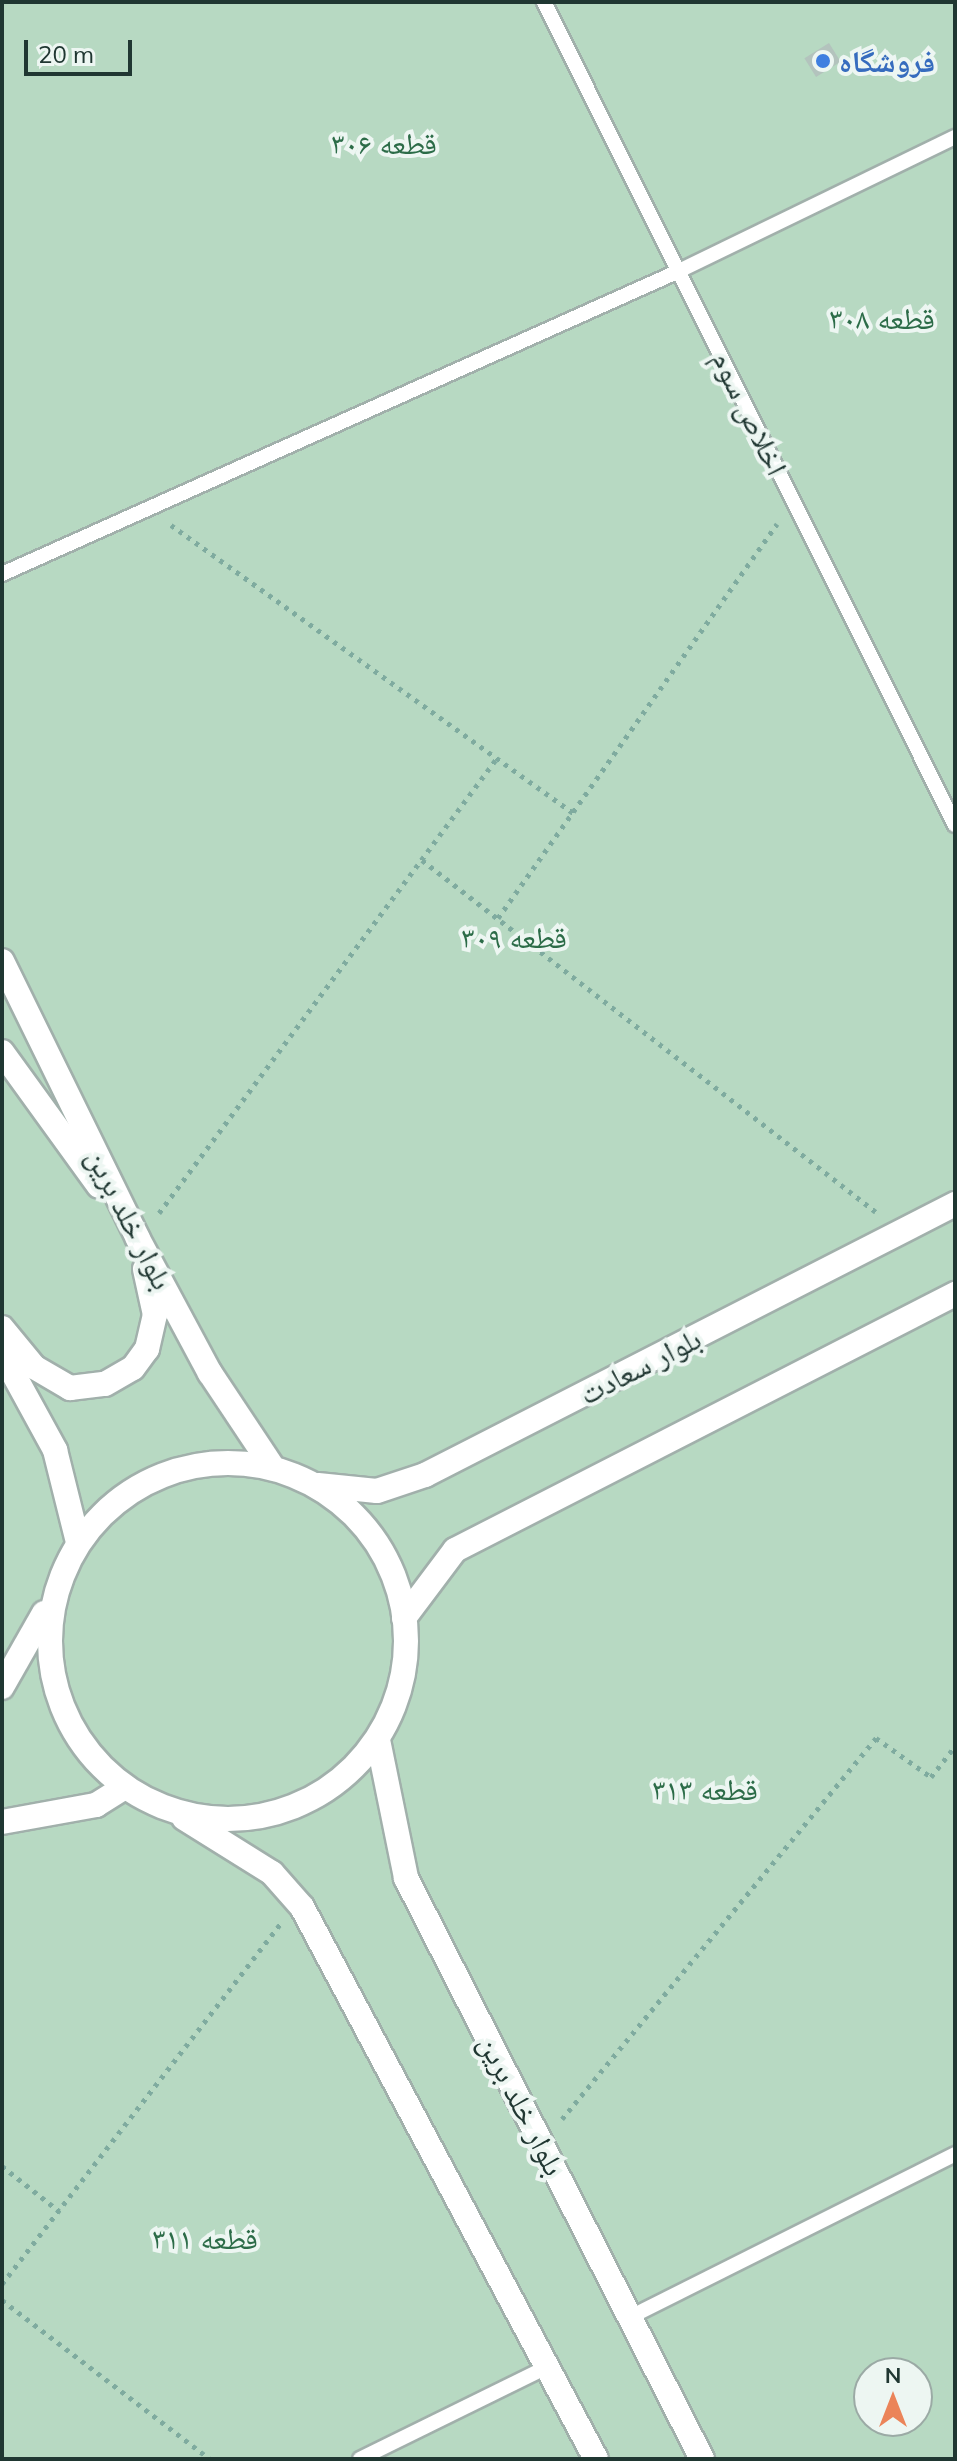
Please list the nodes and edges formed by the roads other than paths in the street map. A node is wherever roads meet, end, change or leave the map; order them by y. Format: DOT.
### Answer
graph roads {
  1 [pos="544,2"];
  2 [pos="955,137"];
  3 [pos="679,271"];
  4 [pos="2,574"];
  5 [pos="955,825"];
  6 [pos="2,961"];
  7 [pos="2,1052"];
  8 [pos="955,1204"];
  9 [pos="138,1239"];
  10 [pos="955,1294"];
  11 [pos="2,1328"];
  12 [pos="2,1353"];
  13 [pos="273,1468"];
  14 [pos="314,1484"];
  15 [pos="78,1542"];
  16 [pos="58,1581"];
  17 [pos="404,1618"];
  18 [pos="2,1687"];
  19 [pos="378,1740"];
  20 [pos="123,1788"];
  21 [pos="175,1813"];
  22 [pos="2,1822"];
  23 [pos="955,2154"];
  24 [pos="630,2317"];
  25 [pos="549,2366"];
  26 [pos="360,2459"];
  27 [pos="596,2459"];
  28 [pos="702,2459"];
  1 -- 3 [label="lane, اخلاص سوم"];
  2 -- 3 [label="lane"];
  3 -- 4 [label="lane"];
  3 -- 5 [label="lane, اخلاص سوم"];
  6 -- 9 [label="street, بلوار خلد برین"];
  7 -- 9 [label="street"];
  8 -- 14 [label="street, بلوار سعادت"];
  9 -- 11 [label="street"];
  9 -- 13 [label="street, بلوار خلد برین"];
  10 -- 17 [label="street"];
  12 -- 15 [label="street"];
  13 -- 14 [label="street"];
  13 -- 15 [label="street"];
  14 -- 17 [label="street"];
  15 -- 16 [label="street"];
  16 -- 18 [label="street"];
  16 -- 20 [label="street"];
  17 -- 19 [label="street"];
  19 -- 21 [label="street"];
  19 -- 24 [label="street, بلوار خلد برین"];
  20 -- 21 [label="street"];
  20 -- 22 [label="street"];
  21 -- 25 [label="street"];
  23 -- 24 [label="lane"];
  24 -- 28 [label="street, بلوار خلد برین"];
  25 -- 26 [label="lane"];
  25 -- 27 [label="street"];
}
